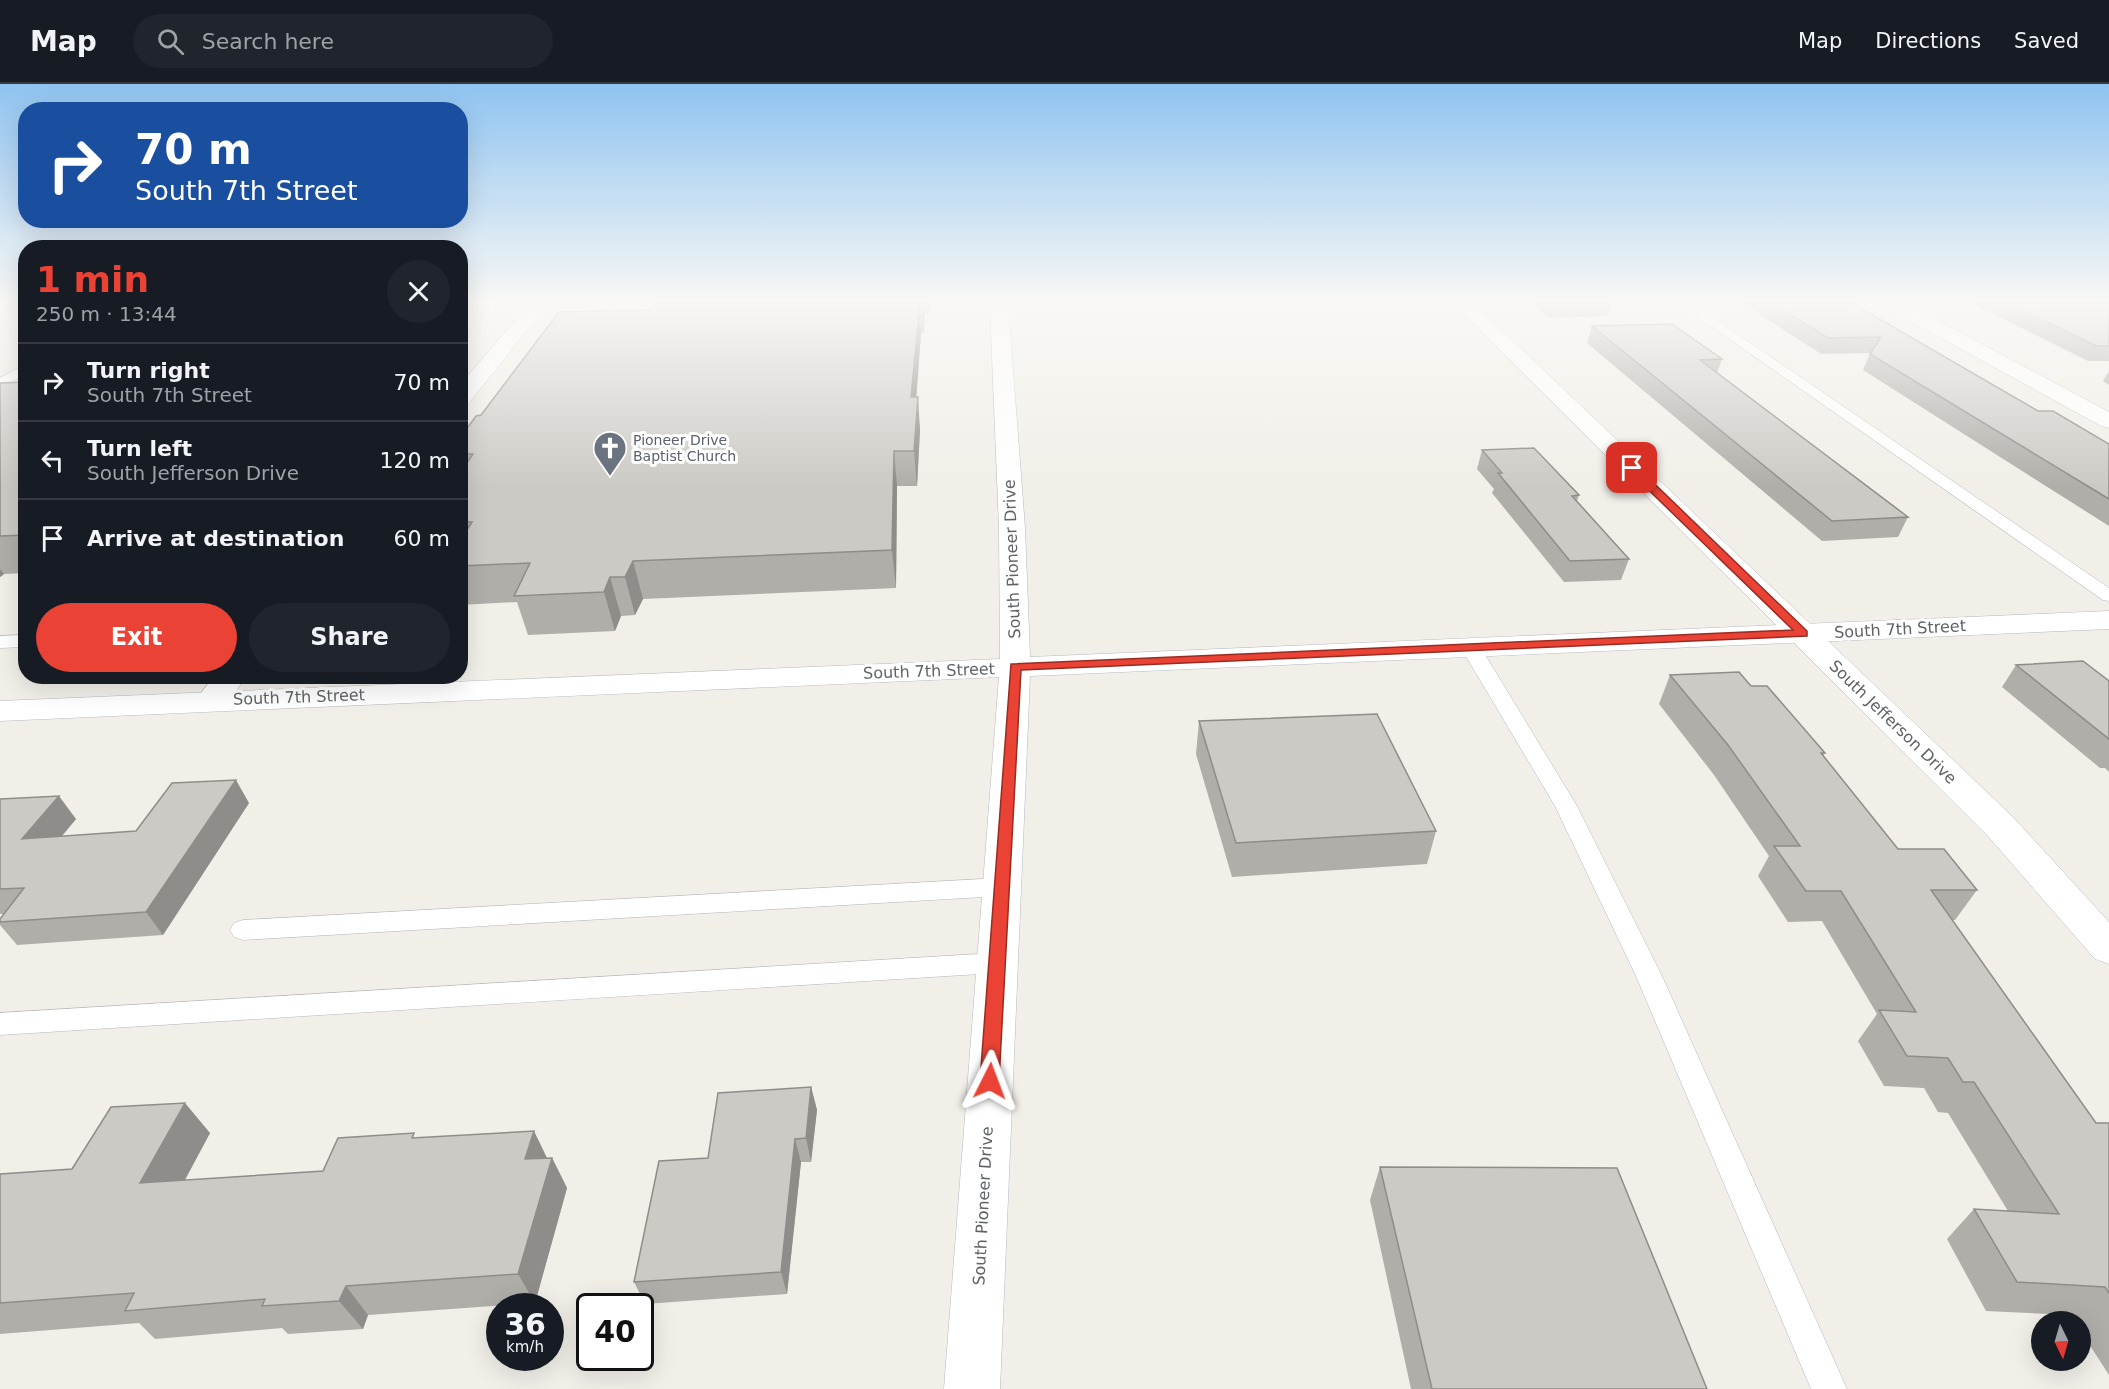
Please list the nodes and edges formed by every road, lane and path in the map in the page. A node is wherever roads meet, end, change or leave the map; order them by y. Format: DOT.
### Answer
graph roads {
  1 [pos="488,364"];
  2 [pos="1003,364"];
  3 [pos="1525,364"];
  4 [pos="1772,364"];
  5 [pos="2004,364"];
  6 [pos="18,373"];
  7 [pos="0,384"];
  8 [pos="468,387"];
  9 [pos="2109,421"];
  10 [pos="2109,596"];
  11 [pos="2109,620"];
  12 [pos="1803,634"];
  13 [pos="18,641"];
  14 [pos="0,642"];
  15 [pos="1471,648"];
  16 [pos="1015,667"];
  17 [pos="225,684"];
  18 [pos="211,701"];
  19 [pos="0,711"];
  20 [pos="1000,887"];
  21 [pos="243,930"];
  22 [pos="2109,948"];
  23 [pos="996,963"];
  24 [pos="0,1024"];
  25 [pos="972,1389"];
  26 [pos="1829,1389"];
  1 -- 8 [label="street"];
  2 -- 16 [label="street, South Pioneer Drive"];
  3 -- 12 [label="street, South Jefferson Drive"];
  4 -- 10 [label="lane"];
  5 -- 9 [label="street"];
  6 -- 7 [label="lane"];
  11 -- 12 [label="street, South 7th Street"];
  12 -- 15 [label="street, South 7th Street"];
  12 -- 22 [label="street, South Jefferson Drive"];
  13 -- 14 [label="lane"];
  15 -- 16 [label="street, South 7th Street"];
  15 -- 26 [label="lane"];
  16 -- 18 [label="street, South 7th Street"];
  16 -- 20 [label="street, South Pioneer Drive"];
  17 -- 18 [label="street"];
  18 -- 19 [label="street, South 7th Street"];
  20 -- 21 [label="lane"];
  20 -- 23 [label="street, South Pioneer Drive"];
  23 -- 24 [label="lane"];
  23 -- 25 [label="street, South Pioneer Drive"];
}
